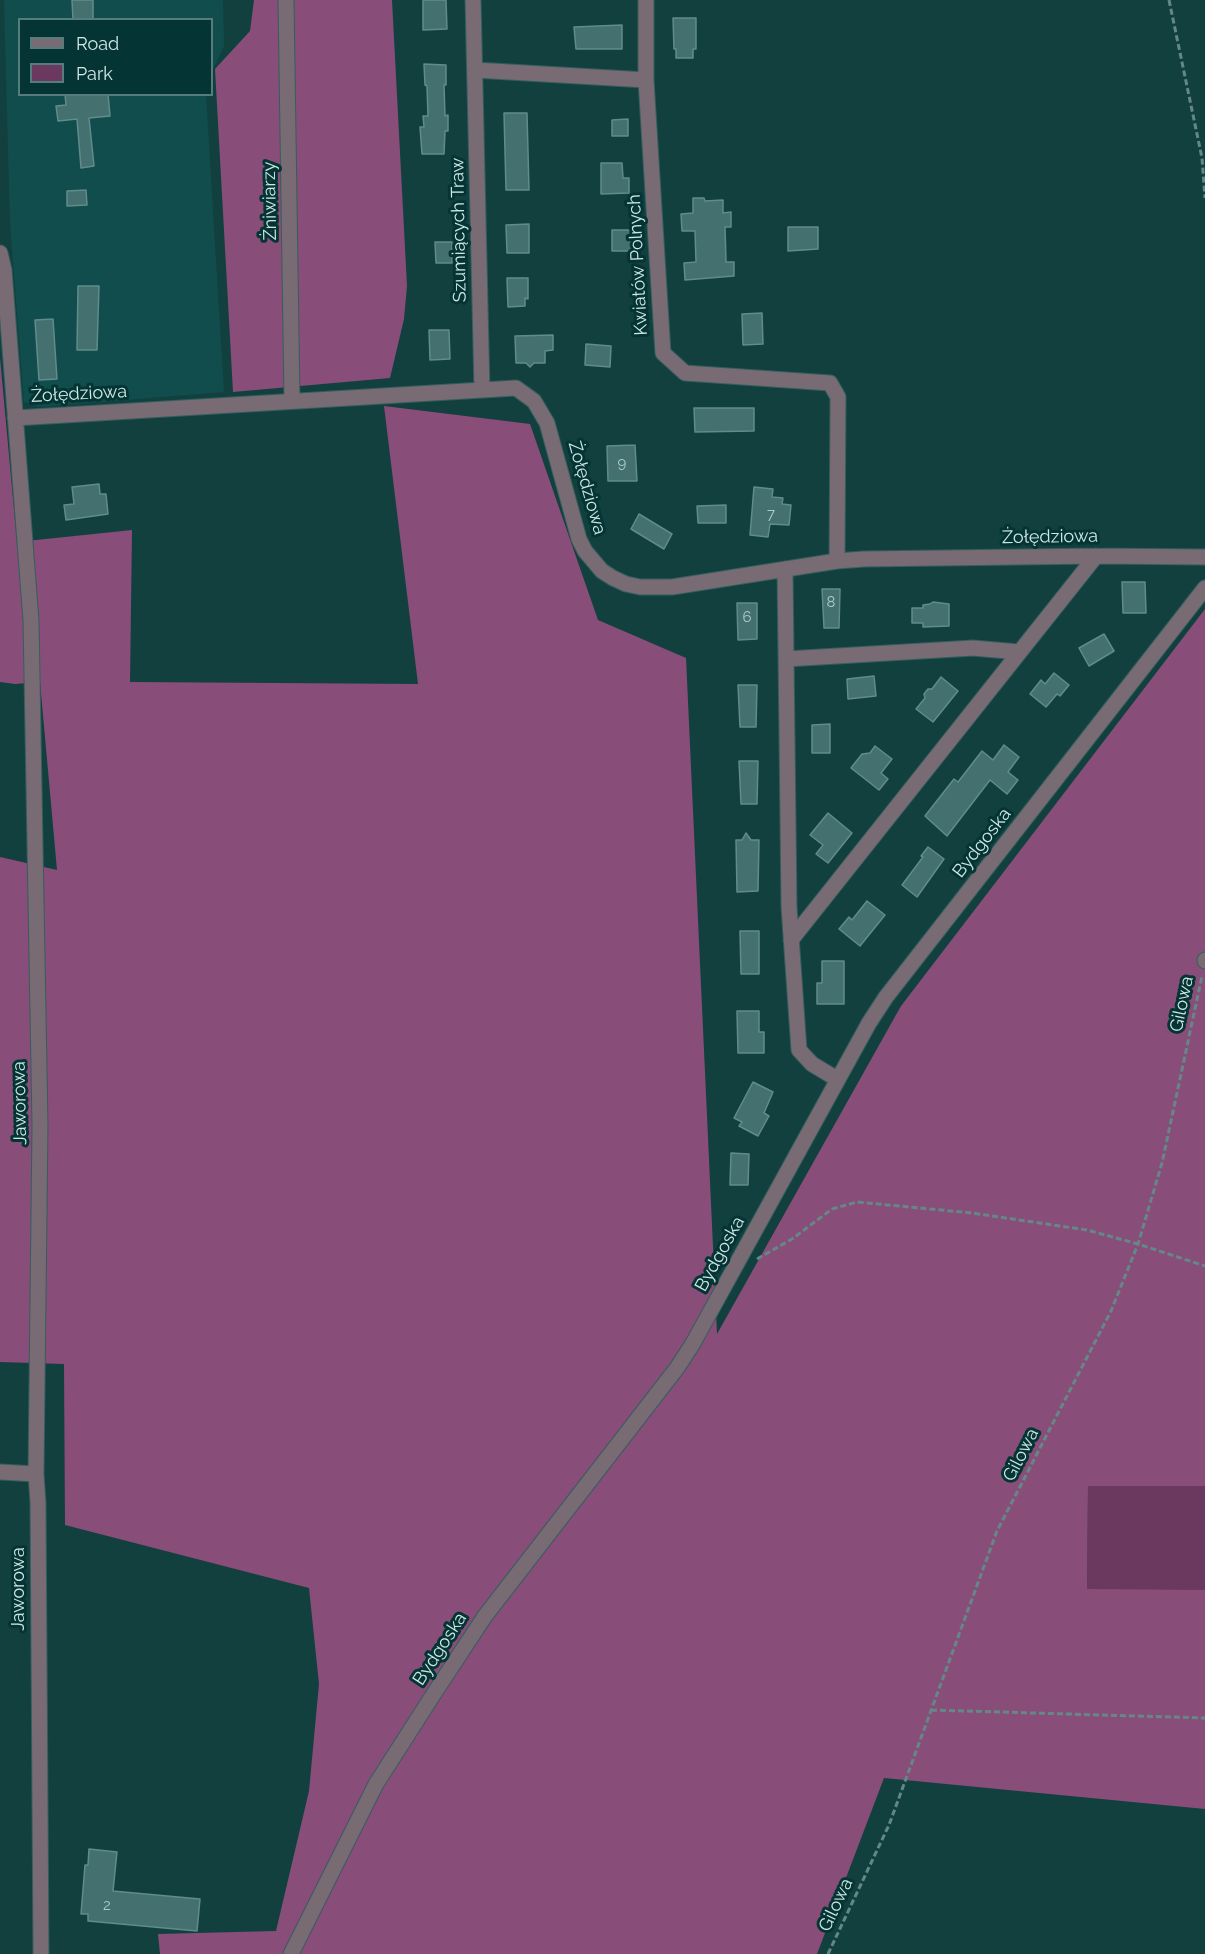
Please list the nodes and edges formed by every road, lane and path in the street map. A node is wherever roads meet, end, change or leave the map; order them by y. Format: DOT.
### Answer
graph roads {
  1 [pos="286,0"];
  2 [pos="473,0"];
  3 [pos="646,0"];
  4 [pos="1168,0"];
  5 [pos="475,70"];
  6 [pos="646,80"];
  7 [pos="1205,198"];
  8 [pos="0,253"];
  9 [pos="482,390"];
  10 [pos="292,401"];
  11 [pos="15,418"];
  12 [pos="1096,556"];
  13 [pos="1205,557"];
  14 [pos="837,561"];
  15 [pos="785,569"];
  16 [pos="1205,588"];
  17 [pos="1019,652"];
  18 [pos="786,659"];
  19 [pos="792,940"];
  20 [pos="1205,960"];
  21 [pos="837,1079"];
  22 [pos="1138,1244"];
  23 [pos="738,1263"];
  24 [pos="1205,1266"];
  25 [pos="0,1472"];
  26 [pos="36,1474"];
  27 [pos="931,1710"];
  28 [pos="1205,1718"];
  29 [pos="41,1954"];
  30 [pos="291,1954"];
  31 [pos="828,1954"];
  1 -- 10 [label="street, Żniwiarzy"];
  2 -- 5 [label="street, Szumiących Traw"];
  3 -- 6 [label="street, Kwiatów Polnych"];
  4 -- 7 [label="path"];
  5 -- 6 [label="street"];
  5 -- 9 [label="street, Szumiących Traw"];
  6 -- 14 [label="street, Kwiatów Polnych"];
  8 -- 11 [label="street, Jaworowa"];
  9 -- 10 [label="street, Żołędziowa"];
  9 -- 15 [label="street, Żołędziowa"];
  10 -- 11 [label="street, Żołędziowa"];
  11 -- 26 [label="street, Jaworowa"];
  12 -- 13 [label="street, Żołędziowa"];
  12 -- 14 [label="street, Żołędziowa"];
  12 -- 17 [label="street"];
  14 -- 15 [label="street, Żołędziowa"];
  15 -- 18 [label="street"];
  16 -- 21 [label="street, Bydgoska"];
  17 -- 18 [label="street"];
  17 -- 19 [label="street"];
  18 -- 19 [label="street"];
  19 -- 21 [label="street"];
  20 -- 22 [label="path, Gilowa"];
  21 -- 23 [label="street, Bydgoska"];
  22 -- 23 [label="path"];
  22 -- 24 [label="path"];
  22 -- 27 [label="path, Gilowa"];
  23 -- 30 [label="street, Bydgoska"];
  25 -- 26 [label="street"];
  26 -- 29 [label="street, Jaworowa"];
  27 -- 28 [label="path"];
  27 -- 31 [label="path, Gilowa"];
}
